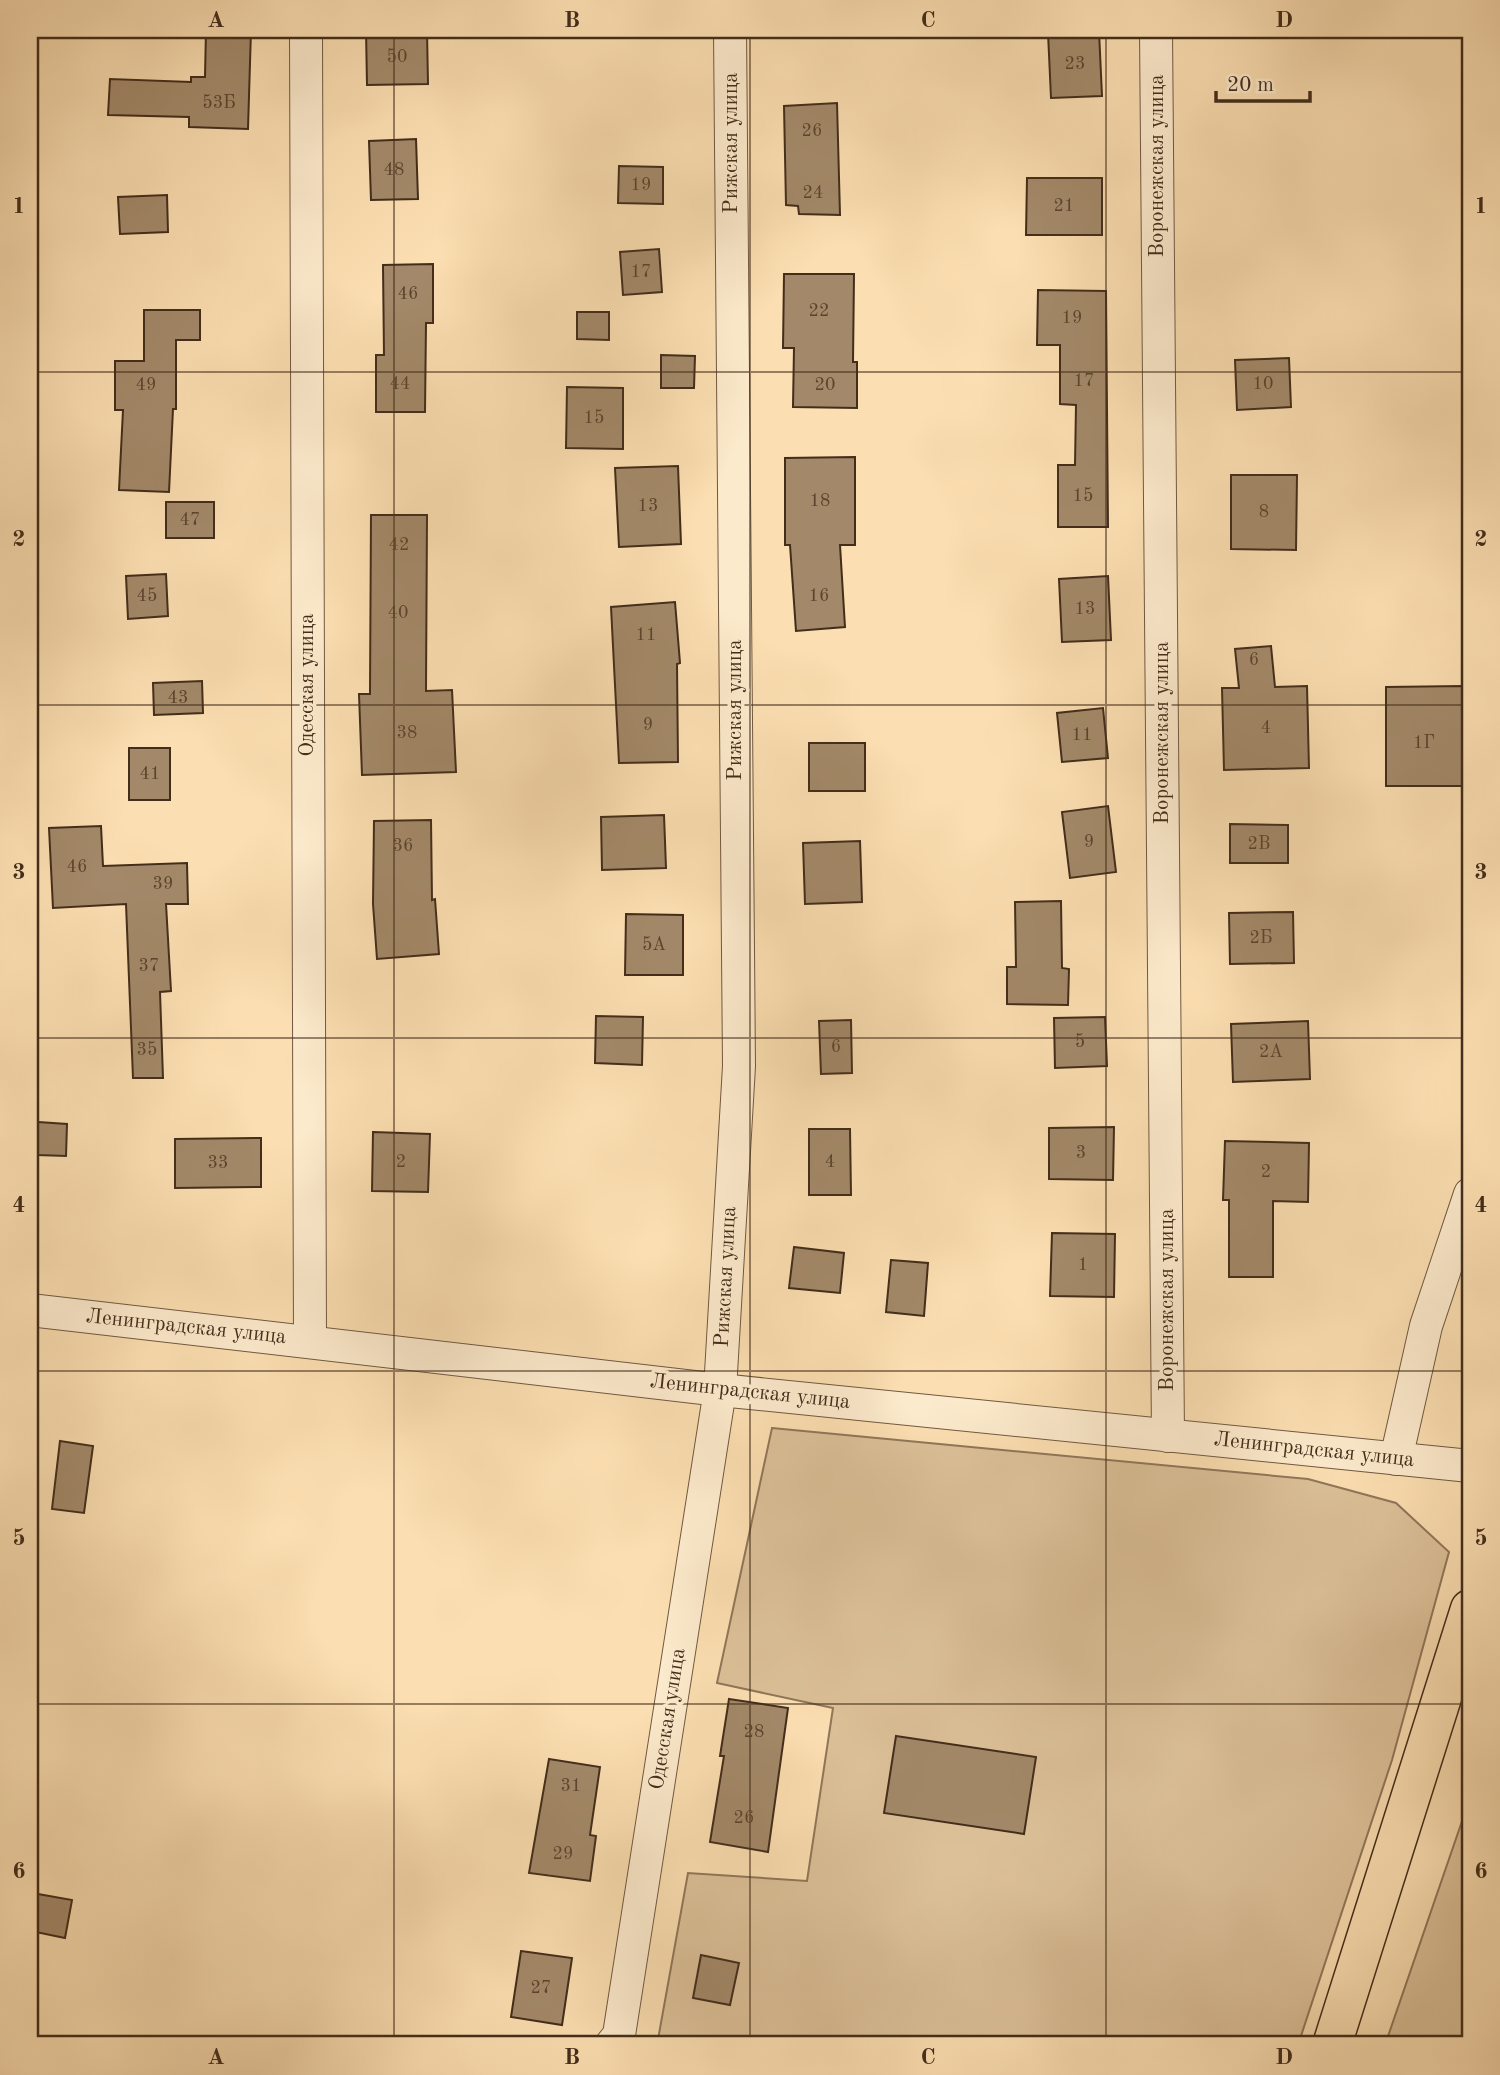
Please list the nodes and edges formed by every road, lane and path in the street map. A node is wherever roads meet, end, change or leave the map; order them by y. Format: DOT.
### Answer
graph roads {
  1 [pos="306,30"];
  2 [pos="730,30"];
  3 [pos="1156,30"];
  4 [pos="1470,1194"];
  5 [pos="30,1310"];
  6 [pos="310,1340"];
  7 [pos="720,1390"];
  8 [pos="1168,1436"];
  9 [pos="1396,1459"];
  10 [pos="1470,1466"];
  11 [pos="1470,1609"];
  12 [pos="611,2045"];
  13 [pos="1332,2045"];
  1 -- 6 [label="street, Одесская улица"];
  2 -- 7 [label="street, Рижская улица"];
  3 -- 8 [label="street, Воронежская улица"];
  4 -- 9 [label="street"];
  5 -- 6 [label="street, Ленинградская улица"];
  6 -- 7 [label="street, Ленинградская улица"];
  7 -- 8 [label="street, Ленинградская улица"];
  7 -- 12 [label="street, Одесская улица"];
  8 -- 9 [label="street, Ленинградская улица"];
  9 -- 10 [label="street, Ленинградская улица"];
  11 -- 13 [label="highway"];
}
